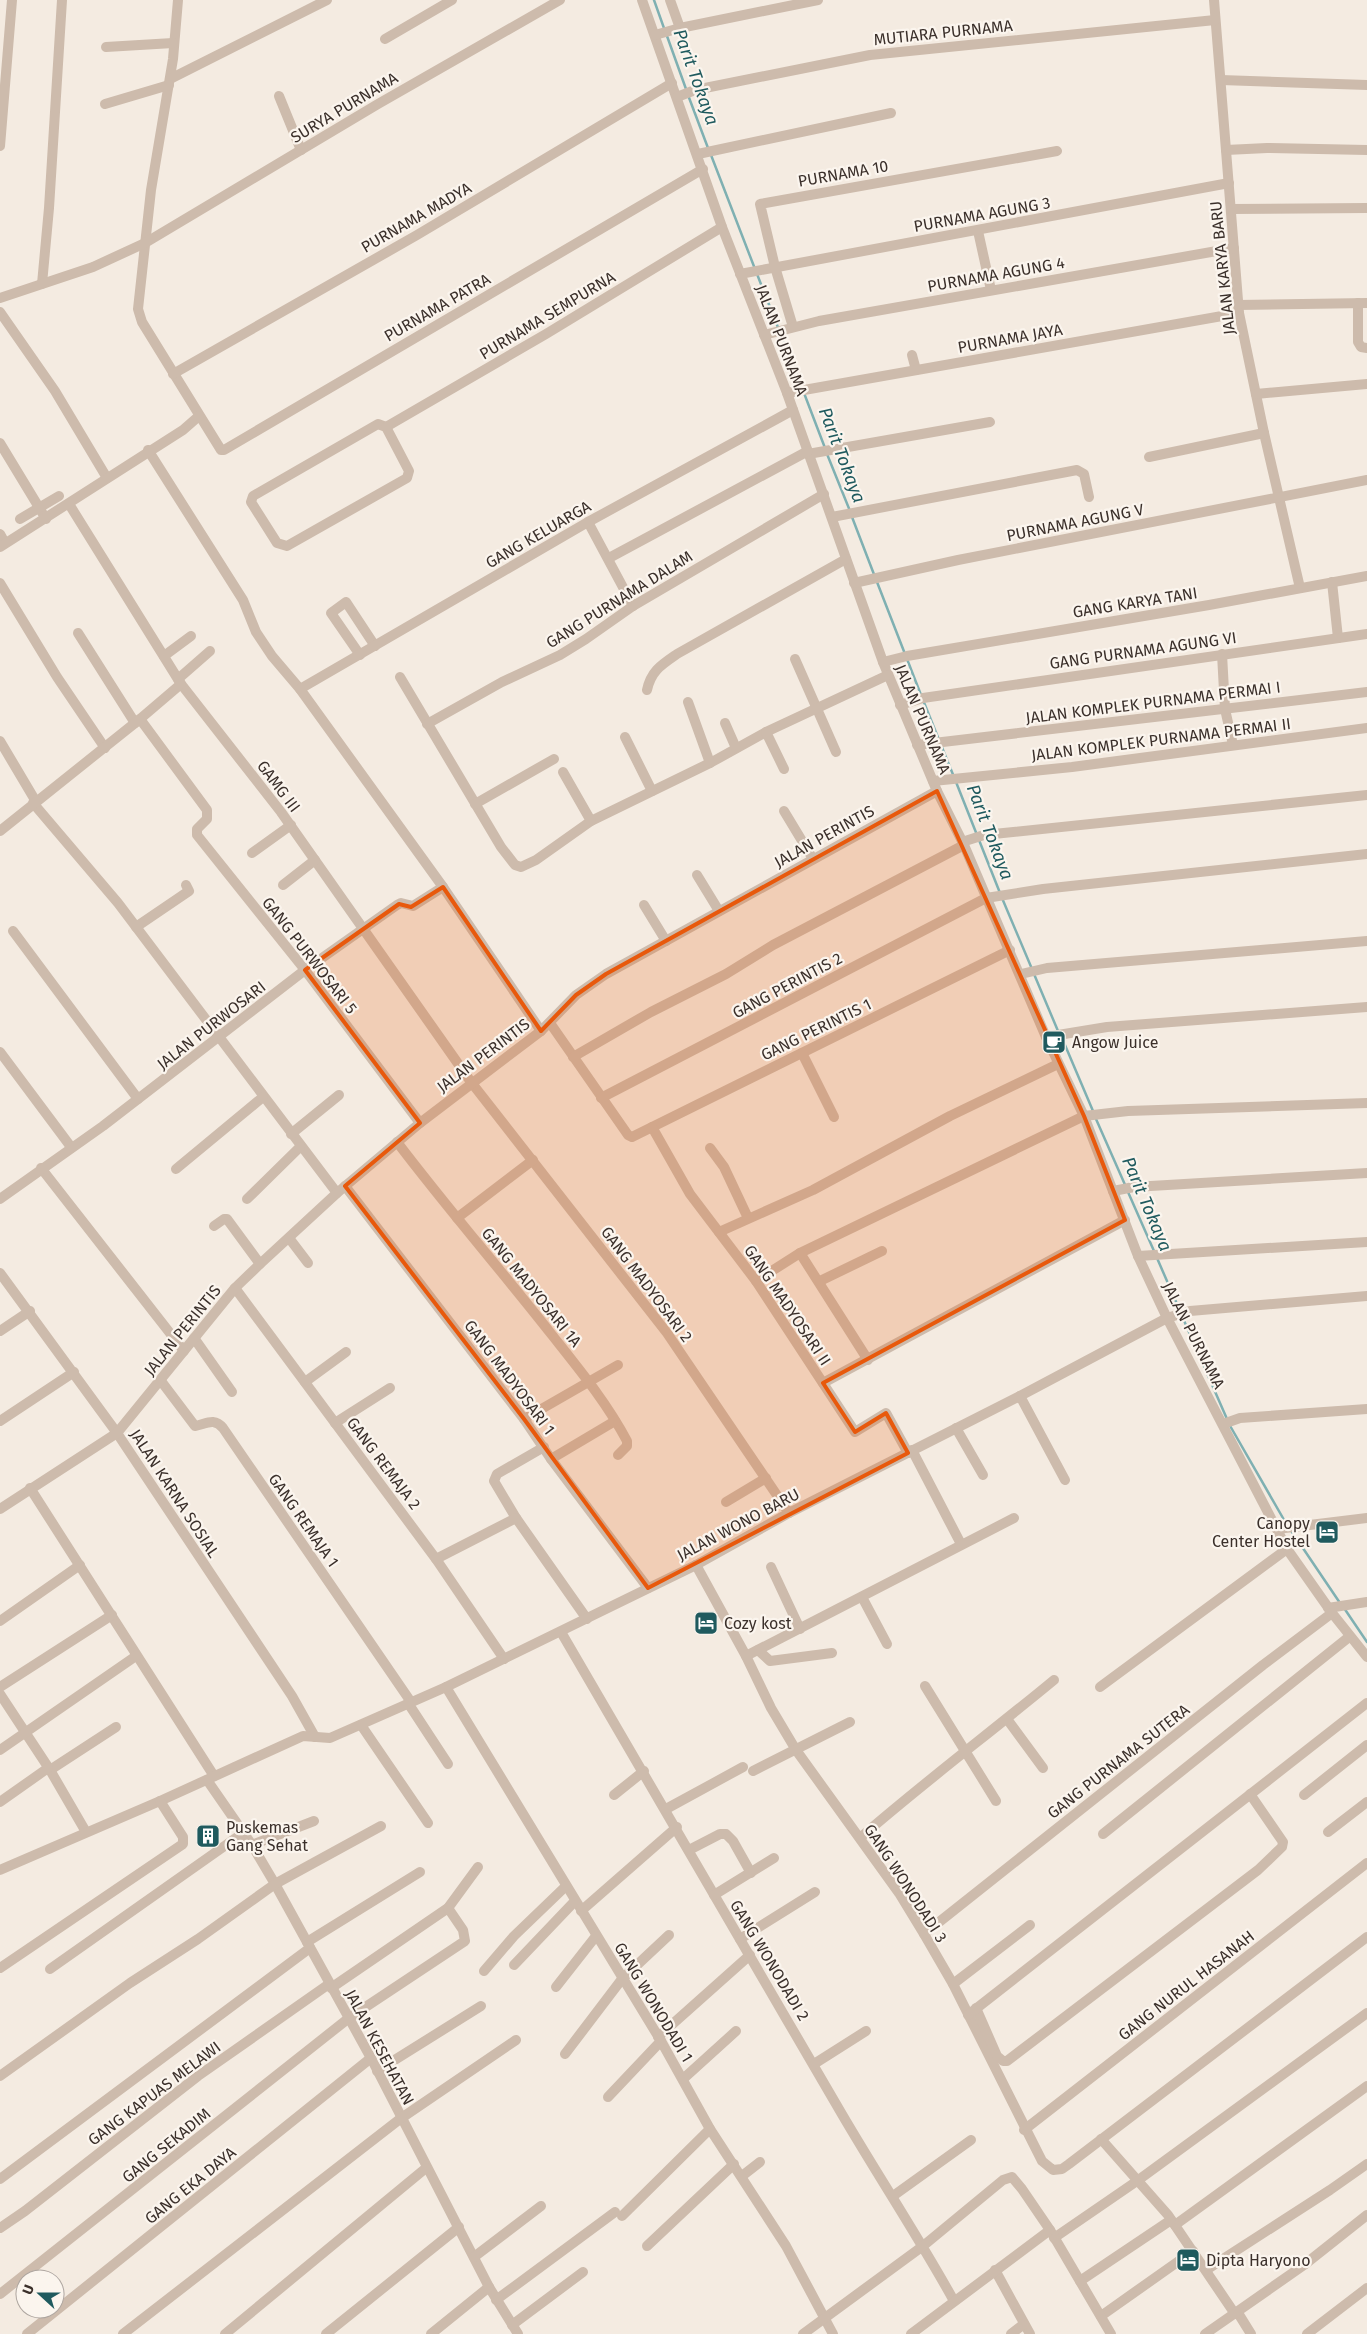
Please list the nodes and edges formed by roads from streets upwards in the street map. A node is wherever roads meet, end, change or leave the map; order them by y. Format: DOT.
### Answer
graph roads {
  1 [pos="12,0"];
  2 [pos="62,0"];
  3 [pos="178,0"];
  4 [pos="327,0"];
  5 [pos="452,0"];
  6 [pos="560,0"];
  7 [pos="642,0"];
  8 [pos="670,0"];
  9 [pos="818,0"];
  10 [pos="1214,0"];
  11 [pos="1215,20"];
  12 [pos="678,29"];
  13 [pos="659,34"];
  14 [pos="385,40"];
  15 [pos="4,42"];
  16 [pos="173,43"];
  17 [pos="106,47"];
  18 [pos="1220,80"];
  19 [pos="169,82"];
  20 [pos="672,83"];
  21 [pos="1367,85"];
  22 [pos="279,96"];
  23 [pos="681,96"];
  24 [pos="106,104"];
  25 [pos="891,113"];
  26 [pos="0,146"];
  27 [pos="301,150"];
  28 [pos="1226,150"];
  29 [pos="1367,150"];
  30 [pos="1057,151"];
  31 [pos="702,153"];
  32 [pos="703,168"];
  33 [pos="1229,183"];
  34 [pos="1367,208"];
  35 [pos="1231,209"];
  36 [pos="722,227"];
  37 [pos="978,231"];
  38 [pos="145,243"];
  39 [pos="1234,248"];
  40 [pos="775,267"];
  41 [pos="744,273"];
  42 [pos="42,284"];
  43 [pos="991,290"];
  44 [pos="0,298"];
  45 [pos="1362,303"];
  46 [pos="1239,309"];
  47 [pos="0,312"];
  48 [pos="789,328"];
  49 [pos="766,335"];
  50 [pos="1367,348"];
  51 [pos="912,355"];
  52 [pos="916,370"];
  53 [pos="174,374"];
  54 [pos="1367,384"];
  55 [pos="790,392"];
  56 [pos="1256,394"];
  57 [pos="793,410"];
  58 [pos="199,416"];
  59 [pos="990,422"];
  60 [pos="386,427"];
  61 [pos="1264,433"];
  62 [pos="0,443"];
  63 [pos="148,450"];
  64 [pos="810,453"];
  65 [pos="1149,457"];
  66 [pos="108,478"];
  67 [pos="1367,480"];
  68 [pos="824,494"];
  69 [pos="59,496"];
  70 [pos="1089,497"];
  71 [pos="1279,498"];
  72 [pos="69,504"];
  73 [pos="39,508"];
  74 [pos="835,516"];
  75 [pos="20,519"];
  76 [pos="46,519"];
  77 [pos="588,522"];
  78 [pos="2,541"];
  79 [pos="609,558"];
  80 [pos="846,559"];
  81 [pos="1367,576"];
  82 [pos="858,582"];
  83 [pos="1332,582"];
  84 [pos="0,583"];
  85 [pos="1300,588"];
  86 [pos="633,606"];
  87 [pos="78,632"];
  88 [pos="1367,634"];
  89 [pos="191,636"];
  90 [pos="1338,638"];
  91 [pos="376,646"];
  92 [pos="210,651"];
  93 [pos="1222,654"];
  94 [pos="360,655"];
  95 [pos="164,656"];
  96 [pos="795,659"];
  97 [pos="886,661"];
  98 [pos="888,675"];
  99 [pos="400,677"];
  100 [pos="180,681"];
  101 [pos="300,689"];
  102 [pos="647,690"];
  103 [pos="1367,692"];
  104 [pos="688,702"];
  105 [pos="905,703"];
  106 [pos="816,709"];
  107 [pos="1225,709"];
  108 [pos="138,721"];
  109 [pos="725,723"];
  110 [pos="428,724"];
  111 [pos="1367,728"];
  112 [pos="766,732"];
  113 [pos="625,738"];
  114 [pos="0,741"];
  115 [pos="922,744"];
  116 [pos="1233,745"];
  117 [pos="105,748"];
  118 [pos="736,748"];
  119 [pos="836,752"];
  120 [pos="554,759"];
  121 [pos="710,763"];
  122 [pos="784,769"];
  123 [pos="563,772"];
  124 [pos="935,786"];
  125 [pos="652,791"];
  126 [pos="1367,795"];
  127 [pos="34,802"];
  128 [pos="475,804"];
  129 [pos="784,811"];
  130 [pos="591,821"];
  131 [pos="291,825"];
  132 [pos="0,831"];
  133 [pos="966,842"];
  134 [pos="252,854"];
  135 [pos="1367,854"];
  136 [pos="813,859"];
  137 [pos="315,860"];
  138 [pos="697,875"];
  139 [pos="186,885"];
  140 [pos="283,885"];
  141 [pos="443,887"];
  142 [pos="990,897"];
  143 [pos="644,905"];
  144 [pos="719,911"];
  145 [pos="136,927"];
  146 [pos="13,931"];
  147 [pos="364,931"];
  148 [pos="666,941"];
  149 [pos="1367,941"];
  150 [pos="1010,950"];
  151 [pos="305,970"];
  152 [pos="1024,974"];
  153 [pos="1367,1006"];
  154 [pos="550,1023"];
  155 [pos="541,1031"];
  156 [pos="1048,1036"];
  157 [pos="219,1038"];
  158 [pos="0,1052"];
  159 [pos="802,1053"];
  160 [pos="573,1057"];
  161 [pos="1058,1064"];
  162 [pos="471,1082"];
  163 [pos="339,1095"];
  164 [pos="263,1097"];
  165 [pos="601,1098"];
  166 [pos="138,1099"];
  167 [pos="1367,1103"];
  168 [pos="1087,1116"];
  169 [pos="834,1117"];
  170 [pos="420,1123"];
  171 [pos="652,1127"];
  172 [pos="290,1134"];
  173 [pos="397,1142"];
  174 [pos="72,1147"];
  175 [pos="300,1147"];
  176 [pos="710,1148"];
  177 [pos="533,1160"];
  178 [pos="41,1168"];
  179 [pos="176,1169"];
  180 [pos="1367,1173"];
  181 [pos="346,1186"];
  182 [pos="1117,1191"];
  183 [pos="337,1193"];
  184 [pos="0,1199"];
  185 [pos="247,1199"];
  186 [pos="457,1218"];
  187 [pos="748,1218"];
  188 [pos="1125,1220"];
  189 [pos="214,1226"];
  190 [pos="719,1232"];
  191 [pos="289,1238"];
  192 [pos="1367,1242"];
  193 [pos="882,1251"];
  194 [pos="800,1254"];
  195 [pos="1138,1256"];
  196 [pos="308,1263"];
  197 [pos="260,1264"];
  198 [pos="1,1278"];
  199 [pos="756,1281"];
  200 [pos="820,1281"];
  201 [pos="235,1288"];
  202 [pos="1367,1296"];
  203 [pos="30,1311"];
  204 [pos="1169,1317"];
  205 [pos="0,1331"];
  206 [pos="194,1338"];
  207 [pos="184,1351"];
  208 [pos="346,1352"];
  209 [pos="868,1360"];
  210 [pos="618,1365"];
  211 [pos="74,1372"];
  212 [pos="161,1381"];
  213 [pos="589,1381"];
  214 [pos="305,1382"];
  215 [pos="823,1383"];
  216 [pos="390,1388"];
  217 [pos="232,1392"];
  218 [pos="1020,1396"];
  219 [pos="1367,1408"];
  220 [pos="524,1418"];
  221 [pos="0,1421"];
  222 [pos="614,1421"];
  223 [pos="335,1423"];
  224 [pos="1224,1424"];
  225 [pos="956,1428"];
  226 [pos="117,1432"];
  227 [pos="544,1447"];
  228 [pos="910,1451"];
  229 [pos="618,1454"];
  230 [pos="551,1459"];
  231 [pos="983,1475"];
  232 [pos="766,1478"];
  233 [pos="1065,1480"];
  234 [pos="30,1488"];
  235 [pos="726,1502"];
  236 [pos="0,1509"];
  237 [pos="789,1513"];
  238 [pos="516,1518"];
  239 [pos="1014,1518"];
  240 [pos="1367,1518"];
  241 [pos="1279,1528"];
  242 [pos="961,1544"];
  243 [pos="1287,1549"];
  244 [pos="436,1559"];
  245 [pos="80,1565"];
  246 [pos="696,1565"];
  247 [pos="771,1567"];
  248 [pos="648,1588"];
  249 [pos="862,1597"];
  250 [pos="1367,1602"];
  251 [pos="1332,1609"];
  252 [pos="112,1615"];
  253 [pos="587,1619"];
  254 [pos="0,1621"];
  255 [pos="800,1629"];
  256 [pos="560,1632"];
  257 [pos="1349,1637"];
  258 [pos="887,1644"];
  259 [pos="758,1650"];
  260 [pos="832,1653"];
  261 [pos="136,1656"];
  262 [pos="746,1656"];
  263 [pos="1367,1657"];
  264 [pos="504,1659"];
  265 [pos="1054,1680"];
  266 [pos="926,1686"];
  267 [pos="0,1687"];
  268 [pos="446,1687"];
  269 [pos="1100,1687"];
  270 [pos="0,1694"];
  271 [pos="410,1703"];
  272 [pos="1367,1704"];
  273 [pos="1007,1718"];
  274 [pos="850,1722"];
  275 [pos="361,1725"];
  276 [pos="116,1727"];
  277 [pos="26,1732"];
  278 [pos="315,1737"];
  279 [pos="1367,1746"];
  280 [pos="0,1750"];
  281 [pos="796,1750"];
  282 [pos="966,1752"];
  283 [pos="448,1764"];
  284 [pos="743,1767"];
  285 [pos="1043,1768"];
  286 [pos="49,1769"];
  287 [pos="644,1771"];
  288 [pos="753,1771"];
  289 [pos="210,1778"];
  290 [pos="1250,1794"];
  291 [pos="1304,1795"];
  292 [pos="614,1796"];
  293 [pos="160,1801"];
  294 [pos="996,1801"];
  295 [pos="0,1802"];
  296 [pos="1367,1802"];
  297 [pos="666,1809"];
  298 [pos="314,1822"];
  299 [pos="428,1823"];
  300 [pos="381,1826"];
  301 [pos="677,1827"];
  302 [pos="86,1832"];
  303 [pos="1328,1832"];
  304 [pos="243,1833"];
  305 [pos="1103,1834"];
  306 [pos="860,1838"];
  307 [pos="252,1845"];
  308 [pos="689,1850"];
  309 [pos="774,1858"];
  310 [pos="1367,1863"];
  311 [pos="478,1867"];
  312 [pos="0,1870"];
  313 [pos="420,1872"];
  314 [pos="751,1873"];
  315 [pos="275,1884"];
  316 [pos="566,1886"];
  317 [pos="815,1892"];
  318 [pos="714,1895"];
  319 [pos="575,1901"];
  320 [pos="448,1908"];
  321 [pos="581,1911"];
  322 [pos="1030,1925"];
  323 [pos="924,1934"];
  324 [pos="670,1935"];
  325 [pos="596,1936"];
  326 [pos="1367,1937"];
  327 [pos="740,1938"];
  328 [pos="308,1945"];
  329 [pos="750,1956"];
  330 [pos="514,1965"];
  331 [pos="0,1968"];
  332 [pos="50,1969"];
  333 [pos="484,1971"];
  334 [pos="622,1979"];
  335 [pos="953,1984"];
  336 [pos="330,1986"];
  337 [pos="556,1987"];
  338 [pos="481,2006"];
  339 [pos="972,2012"];
  340 [pos="1367,2013"];
  341 [pos="349,2018"];
  342 [pos="736,2031"];
  343 [pos="866,2031"];
  344 [pos="659,2039"];
  345 [pos="516,2040"];
  346 [pos="565,2054"];
  347 [pos="371,2058"];
  348 [pos="814,2064"];
  349 [pos="377,2071"];
  350 [pos="0,2076"];
  351 [pos="683,2078"];
  352 [pos="1367,2086"];
  353 [pos="608,2097"];
  354 [pos="400,2119"];
  355 [pos="710,2129"];
  356 [pos="1024,2130"];
  357 [pos="1101,2139"];
  358 [pos="971,2140"];
  359 [pos="760,2162"];
  360 [pos="734,2164"];
  361 [pos="1367,2164"];
  362 [pos="426,2168"];
  363 [pos="742,2176"];
  364 [pos="0,2179"];
  365 [pos="1137,2181"];
  366 [pos="892,2196"];
  367 [pos="541,2206"];
  368 [pos="1367,2215"];
  369 [pos="1173,2223"];
  370 [pos="459,2227"];
  371 [pos="0,2228"];
  372 [pos="1052,2234"];
  373 [pos="647,2246"];
  374 [pos="923,2246"];
  375 [pos="1193,2251"];
  376 [pos="474,2257"];
  377 [pos="995,2270"];
  378 [pos="1206,2270"];
  379 [pos="583,2272"];
  380 [pos="1080,2281"];
  381 [pos="489,2287"];
  382 [pos="1367,2288"];
  383 [pos="0,2294"];
  384 [pos="496,2300"];
  385 [pos="954,2301"];
  386 [pos="1236,2313"];
  387 [pos="1101,2316"];
  388 [pos="824,2317"];
  389 [pos="1024,2324"];
  390 [pos="516,2331"];
  391 [pos="27,2334"];
  392 [pos="123,2334"];
  393 [pos="225,2334"];
  394 [pos="326,2334"];
  395 [pos="431,2334"];
  396 [pos="803,2334"];
  397 [pos="833,2334"];
  398 [pos="911,2334"];
  399 [pos="1011,2334"];
  400 [pos="1030,2334"];
  401 [pos="1111,2334"];
  402 [pos="1205,2334"];
  403 [pos="1251,2334"];
  404 [pos="1307,2334"];
  1 -- 15 [label="street"];
  2 -- 42 [label="street"];
  3 -- 16 [label="street"];
  4 -- 19 [label="street"];
  5 -- 14 [label="street"];
  6 -- 27 [label="street, SURYA PURNAMA"];
  7 -- 13 [label="street, JALAN PURNAMA"];
  8 -- 12 [label="street"];
  9 -- 12 [label="street"];
  10 -- 11 [label="street, JALAN KARYA BARU"];
  11 -- 18 [label="street, JALAN KARYA BARU"];
  11 -- 23 [label="street, MUTIARA PURNAMA"];
  12 -- 13 [label="street"];
  13 -- 20 [label="street, JALAN PURNAMA"];
  15 -- 26 [label="street"];
  16 -- 17 [label="street"];
  16 -- 19 [label="street"];
  18 -- 21 [label="street"];
  18 -- 28 [label="street, JALAN KARYA BARU"];
  19 -- 24 [label="street"];
  19 -- 38 [label="street"];
  20 -- 23 [label="street, JALAN PURNAMA"];
  20 -- 53 [label="street, PURNAMA MADYA"];
  22 -- 27 [label="street"];
  23 -- 31 [label="street, JALAN PURNAMA"];
  25 -- 31 [label="street"];
  27 -- 38 [label="street, SURYA PURNAMA"];
  28 -- 29 [label="street"];
  28 -- 33 [label="street, JALAN KARYA BARU"];
  30 -- 40 [label="street, PURNAMA 10"];
  31 -- 32 [label="street, JALAN PURNAMA"];
  32 -- 36 [label="street, JALAN PURNAMA"];
  32 -- 58 [label="street, PURNAMA PATRA"];
  33 -- 35 [label="street, JALAN KARYA BARU"];
  33 -- 37 [label="street, PURNAMA AGUNG 3"];
  34 -- 35 [label="street"];
  35 -- 39 [label="street, JALAN KARYA BARU"];
  36 -- 41 [label="street, JALAN PURNAMA"];
  36 -- 60 [label="street, PURNAMA SEMPURNA"];
  37 -- 40 [label="street, PURNAMA AGUNG 3"];
  37 -- 43 [label="street"];
  38 -- 42 [label="street, SURYA PURNAMA"];
  38 -- 53 [label="street"];
  39 -- 43 [label="street, PURNAMA AGUNG 4"];
  39 -- 46 [label="street, JALAN KARYA BARU"];
  40 -- 41 [label="street, PURNAMA AGUNG 3"];
  40 -- 48 [label="street, PURNAMA 10"];
  41 -- 49 [label="street, JALAN PURNAMA"];
  42 -- 44 [label="street, SURYA PURNAMA"];
  43 -- 48 [label="street, PURNAMA AGUNG 4"];
  45 -- 46 [label="street, PURNAMA JAYA"];
  45 -- 50 [label="street"];
  46 -- 52 [label="street, PURNAMA JAYA"];
  46 -- 56 [label="street, JALAN KARYA BARU"];
  47 -- 66 [label="street"];
  48 -- 49 [label="street, PURNAMA AGUNG 4"];
  49 -- 55 [label="street, JALAN PURNAMA"];
  51 -- 52 [label="street"];
  52 -- 55 [label="street, PURNAMA JAYA"];
  53 -- 58 [label="street"];
  54 -- 56 [label="street"];
  55 -- 57 [label="street, JALAN PURNAMA"];
  56 -- 61 [label="street, JALAN KARYA BARU"];
  57 -- 64 [label="street, JALAN PURNAMA"];
  57 -- 77 [label="street, GANG KELUARGA"];
  58 -- 63 [label="street"];
  59 -- 64 [label="street"];
  60 -- 60 [label="street, PURNAMA SEMPURNA"];
  61 -- 65 [label="street"];
  61 -- 71 [label="street, JALAN KARYA BARU"];
  62 -- 73 [label="street"];
  63 -- 66 [label="street"];
  63 -- 101 [label="street"];
  64 -- 68 [label="street, JALAN PURNAMA"];
  64 -- 79 [label="street"];
  66 -- 72 [label="street"];
  67 -- 71 [label="street, PURNAMA AGUNG V"];
  68 -- 74 [label="street, JALAN PURNAMA"];
  68 -- 86 [label="street, GANG PURNAMA DALAM"];
  69 -- 73 [label="street"];
  70 -- 74 [label="street"];
  71 -- 82 [label="street, PURNAMA AGUNG V"];
  71 -- 85 [label="street, JALAN KARYA BARU"];
  72 -- 76 [label="street"];
  72 -- 95 [label="street, GAMG III"];
  73 -- 75 [label="street"];
  73 -- 76 [label="street"];
  74 -- 80 [label="street, JALAN PURNAMA"];
  76 -- 78 [label="street"];
  77 -- 79 [label="street"];
  77 -- 91 [label="street, GANG KELUARGA"];
  79 -- 86 [label="street"];
  80 -- 82 [label="street, JALAN PURNAMA"];
  80 -- 102 [label="street"];
  81 -- 83 [label="street, GANG KARYA TANI"];
  82 -- 97 [label="street, JALAN PURNAMA"];
  83 -- 85 [label="street, GANG KARYA TANI"];
  83 -- 90 [label="street"];
  84 -- 117 [label="street"];
  85 -- 97 [label="street, GANG KARYA TANI"];
  86 -- 110 [label="street, GANG PURNAMA DALAM"];
  87 -- 108 [label="street"];
  88 -- 90 [label="street, GANG PURNAMA AGUNG VI"];
  89 -- 95 [label="street"];
  90 -- 93 [label="street, GANG PURNAMA AGUNG VI"];
  91 -- 94 [label="street, GANG KELUARGA"];
  91 -- 94 [label="street"];
  92 -- 100 [label="street"];
  93 -- 105 [label="street, GANG PURNAMA AGUNG VI"];
  93 -- 107 [label="street"];
  94 -- 101 [label="street, GANG KELUARGA"];
  95 -- 100 [label="street, GAMG III"];
  96 -- 106 [label="street"];
  97 -- 98 [label="street, JALAN PURNAMA"];
  98 -- 105 [label="street, JALAN PURNAMA"];
  98 -- 106 [label="street"];
  99 -- 110 [label="street"];
  100 -- 108 [label="street"];
  100 -- 131 [label="street, GAMG III"];
  101 -- 141 [label="street"];
  103 -- 107 [label="street, JALAN KOMPLEK PURNAMA PERMAI I"];
  104 -- 121 [label="street"];
  105 -- 115 [label="street, JALAN PURNAMA"];
  106 -- 112 [label="street"];
  106 -- 119 [label="street"];
  107 -- 115 [label="street, JALAN KOMPLEK PURNAMA PERMAI I"];
  107 -- 116 [label="street"];
  108 -- 117 [label="street"];
  108 -- 151 [label="street, GANG PURWOSARI 5"];
  109 -- 118 [label="street"];
  110 -- 128 [label="street"];
  111 -- 116 [label="street, JALAN KOMPLEK PURNAMA PERMAI II"];
  112 -- 118 [label="street"];
  112 -- 122 [label="street"];
  113 -- 125 [label="street"];
  114 -- 127 [label="street"];
  115 -- 124 [label="street, JALAN PURNAMA"];
  116 -- 124 [label="street, JALAN KOMPLEK PURNAMA PERMAI II"];
  117 -- 127 [label="street"];
  118 -- 121 [label="street"];
  120 -- 128 [label="street"];
  121 -- 125 [label="street"];
  123 -- 130 [label="street"];
  124 -- 133 [label="street, JALAN PURNAMA"];
  124 -- 136 [label="street, JALAN PERINTIS"];
  125 -- 130 [label="street"];
  126 -- 133 [label="street"];
  127 -- 132 [label="street"];
  127 -- 145 [label="street"];
  128 -- 130 [label="street"];
  129 -- 136 [label="street"];
  131 -- 134 [label="street"];
  131 -- 137 [label="street, GAMG III"];
  133 -- 142 [label="street, JALAN PURNAMA"];
  133 -- 160 [label="street"];
  135 -- 142 [label="street, GANG PERINTIS 2"];
  136 -- 144 [label="street, JALAN PERINTIS"];
  137 -- 140 [label="street"];
  137 -- 147 [label="street, GAMG III"];
  138 -- 144 [label="street"];
  139 -- 145 [label="street"];
  141 -- 147 [label="street, JALAN PURWOSARI"];
  141 -- 155 [label="street"];
  142 -- 150 [label="street, JALAN PURNAMA"];
  142 -- 165 [label="street, GANG PERINTIS 2"];
  143 -- 148 [label="street"];
  144 -- 148 [label="street, JALAN PERINTIS"];
  145 -- 157 [label="street"];
  146 -- 166 [label="street"];
  147 -- 151 [label="street, JALAN PURWOSARI"];
  147 -- 162 [label="street, GAMG III"];
  148 -- 154 [label="street, JALAN PERINTIS"];
  149 -- 152 [label="street"];
  150 -- 152 [label="street, JALAN PURNAMA"];
  150 -- 159 [label="street, GANG PERINTIS 1"];
  151 -- 157 [label="street, JALAN PURWOSARI"];
  151 -- 170 [label="street, GANG PURWOSARI 5"];
  152 -- 156 [label="street, JALAN PURNAMA"];
  153 -- 156 [label="street"];
  154 -- 155 [label="street, JALAN PERINTIS"];
  154 -- 160 [label="street"];
  155 -- 162 [label="street, JALAN PERINTIS"];
  156 -- 161 [label="street, JALAN PURNAMA"];
  157 -- 164 [label="street"];
  157 -- 166 [label="street, JALAN PURWOSARI"];
  158 -- 174 [label="street"];
  159 -- 169 [label="street"];
  159 -- 171 [label="street, GANG PERINTIS 1"];
  160 -- 165 [label="street"];
  161 -- 168 [label="street, JALAN PURNAMA"];
  161 -- 187 [label="street"];
  162 -- 170 [label="street, JALAN PERINTIS"];
  162 -- 177 [label="street, GANG MADYOSARI 2"];
  163 -- 172 [label="street"];
  164 -- 172 [label="street"];
  164 -- 179 [label="street"];
  165 -- 171 [label="street, GANG PERINTIS 1"];
  166 -- 174 [label="street, JALAN PURWOSARI"];
  167 -- 168 [label="street"];
  168 -- 182 [label="street, JALAN PURNAMA"];
  168 -- 194 [label="street"];
  170 -- 173 [label="street, JALAN PERINTIS"];
  171 -- 190 [label="street, GANG MADYOSARI II"];
  172 -- 175 [label="street"];
  173 -- 181 [label="street, JALAN PERINTIS"];
  173 -- 186 [label="street, GANG MADYOSARI 1A"];
  174 -- 178 [label="street, JALAN PURWOSARI"];
  175 -- 183 [label="street"];
  175 -- 185 [label="street"];
  176 -- 187 [label="street"];
  177 -- 186 [label="street"];
  177 -- 232 [label="street, GANG MADYOSARI 2"];
  178 -- 184 [label="street, JALAN PURWOSARI"];
  178 -- 207 [label="street"];
  180 -- 182 [label="street"];
  181 -- 183 [label="street, JALAN PERINTIS"];
  181 -- 220 [label="street, GANG MADYOSARI 1"];
  182 -- 188 [label="street, JALAN PURNAMA"];
  183 -- 191 [label="street, JALAN PERINTIS"];
  186 -- 213 [label="street, GANG MADYOSARI 1A"];
  187 -- 190 [label="street"];
  188 -- 195 [label="street, JALAN PURNAMA"];
  188 -- 209 [label="street"];
  189 -- 197 [label="street"];
  190 -- 199 [label="street, GANG MADYOSARI II"];
  191 -- 196 [label="street"];
  191 -- 197 [label="street, JALAN PERINTIS"];
  192 -- 195 [label="street"];
  193 -- 200 [label="street"];
  194 -- 199 [label="street"];
  194 -- 200 [label="street"];
  195 -- 204 [label="street, JALAN PURNAMA"];
  197 -- 201 [label="street, JALAN PERINTIS"];
  198 -- 203 [label="street, JALAN KARNA SOSIAL"];
  199 -- 215 [label="street, GANG MADYOSARI II"];
  200 -- 209 [label="street"];
  201 -- 206 [label="street, JALAN PERINTIS"];
  201 -- 214 [label="street, GANG REMAJA 2"];
  202 -- 204 [label="street, JALAN WONO BARU"];
  203 -- 205 [label="street"];
  203 -- 211 [label="street, JALAN KARNA SOSIAL"];
  204 -- 218 [label="street, JALAN WONO BARU"];
  204 -- 224 [label="street, JALAN PURNAMA"];
  206 -- 207 [label="street, JALAN PERINTIS"];
  206 -- 217 [label="street"];
  207 -- 212 [label="street, JALAN PERINTIS"];
  208 -- 214 [label="street"];
  209 -- 215 [label="street"];
  210 -- 213 [label="street"];
  211 -- 221 [label="street"];
  211 -- 226 [label="street, JALAN KARNA SOSIAL"];
  212 -- 226 [label="street, JALAN PERINTIS"];
  212 -- 271 [label="street, GANG REMAJA 1"];
  213 -- 220 [label="street"];
  213 -- 222 [label="street, GANG MADYOSARI 1A"];
  214 -- 223 [label="street, GANG REMAJA 2"];
  215 -- 228 [label="street, GANG MADYOSARI II"];
  216 -- 223 [label="street"];
  218 -- 225 [label="street, JALAN WONO BARU"];
  218 -- 233 [label="street"];
  219 -- 224 [label="street"];
  220 -- 227 [label="street, GANG MADYOSARI 1"];
  222 -- 229 [label="street, GANG MADYOSARI 1A"];
  222 -- 230 [label="street"];
  223 -- 244 [label="street, GANG REMAJA 2"];
  224 -- 241 [label="street, JALAN PURNAMA"];
  225 -- 228 [label="street, JALAN WONO BARU"];
  225 -- 231 [label="street"];
  226 -- 234 [label="street, JALAN PERINTIS"];
  226 -- 278 [label="street, JALAN KARNA SOSIAL"];
  227 -- 230 [label="street, GANG MADYOSARI 1"];
  227 -- 238 [label="street"];
  228 -- 237 [label="street, JALAN WONO BARU"];
  228 -- 242 [label="street"];
  230 -- 248 [label="street, GANG MADYOSARI 1"];
  232 -- 235 [label="street"];
  232 -- 237 [label="street, GANG MADYOSARI 2"];
  234 -- 236 [label="street, JALAN PERINTIS"];
  234 -- 245 [label="street, JALAN KESEHATAN"];
  237 -- 246 [label="street, JALAN WONO BARU"];
  238 -- 244 [label="street"];
  238 -- 253 [label="street"];
  239 -- 242 [label="street"];
  240 -- 241 [label="street"];
  241 -- 243 [label="street, JALAN PURNAMA"];
  242 -- 249 [label="street"];
  243 -- 251 [label="street, JALAN PURNAMA"];
  243 -- 269 [label="street"];
  244 -- 264 [label="street, GANG REMAJA 2"];
  245 -- 252 [label="street, JALAN KESEHATAN"];
  245 -- 254 [label="street"];
  246 -- 248 [label="street, JALAN WONO BARU"];
  246 -- 262 [label="street, GANG WONODADI 3"];
  247 -- 255 [label="street"];
  248 -- 253 [label="street, JALAN WONO BARU"];
  249 -- 255 [label="street"];
  249 -- 258 [label="street"];
  250 -- 251 [label="street"];
  251 -- 257 [label="street, JALAN PURNAMA"];
  251 -- 323 [label="street, GANG PURNAMA SUTERA"];
  252 -- 261 [label="street, JALAN KESEHATAN"];
  252 -- 267 [label="street"];
  253 -- 256 [label="street, JALAN WONO BARU"];
  255 -- 259 [label="street"];
  256 -- 264 [label="street, JALAN WONO BARU"];
  256 -- 287 [label="street, GANG WONODADI 2"];
  257 -- 263 [label="street, JALAN PURNAMA"];
  257 -- 305 [label="street"];
  259 -- 260 [label="street"];
  259 -- 262 [label="street"];
  261 -- 277 [label="street"];
  261 -- 289 [label="street, JALAN KESEHATAN"];
  262 -- 281 [label="street, GANG WONODADI 3"];
  264 -- 268 [label="street, JALAN WONO BARU"];
  265 -- 273 [label="street"];
  266 -- 282 [label="street"];
  268 -- 271 [label="street, JALAN WONO BARU"];
  268 -- 316 [label="street, GANG WONODADI 1"];
  270 -- 277 [label="street"];
  271 -- 275 [label="street, JALAN WONO BARU"];
  271 -- 283 [label="street"];
  272 -- 290 [label="street"];
  273 -- 282 [label="street"];
  273 -- 285 [label="street"];
  274 -- 281 [label="street"];
  275 -- 278 [label="street, JALAN WONO BARU"];
  275 -- 299 [label="street"];
  276 -- 286 [label="street"];
  277 -- 280 [label="street"];
  277 -- 286 [label="street"];
  278 -- 289 [label="street, JALAN WONO BARU"];
  279 -- 291 [label="street"];
  281 -- 288 [label="street"];
  281 -- 306 [label="street, GANG WONODADI 3"];
  282 -- 294 [label="street"];
  282 -- 306 [label="street"];
  284 -- 297 [label="street"];
  286 -- 295 [label="street"];
  286 -- 302 [label="street"];
  287 -- 292 [label="street"];
  287 -- 297 [label="street, GANG WONODADI 2"];
  289 -- 293 [label="street, JALAN WONO BARU"];
  289 -- 304 [label="street, JALAN KESEHATAN"];
  290 -- 339 [label="street"];
  290 -- 339 [label="street"];
  293 -- 302 [label="street, JALAN WONO BARU"];
  293 -- 331 [label="street"];
  296 -- 303 [label="street"];
  297 -- 301 [label="street, GANG WONODADI 2"];
  298 -- 307 [label="street"];
  300 -- 315 [label="street"];
  301 -- 308 [label="street, GANG WONODADI 2"];
  301 -- 321 [label="street"];
  302 -- 312 [label="street, JALAN WONO BARU"];
  304 -- 307 [label="street, JALAN KESEHATAN"];
  304 -- 332 [label="street"];
  306 -- 323 [label="street, GANG WONODADI 3"];
  307 -- 315 [label="street, JALAN KESEHATAN"];
  308 -- 314 [label="street"];
  308 -- 318 [label="street, GANG WONODADI 2"];
  309 -- 314 [label="street"];
  310 -- 356 [label="street, GANG NURUL HASANAH"];
  311 -- 320 [label="street, GANG KAPUAS MELAWI"];
  313 -- 328 [label="street"];
  314 -- 318 [label="street"];
  315 -- 328 [label="street, JALAN KESEHATAN"];
  315 -- 350 [label="street"];
  316 -- 319 [label="street, GANG WONODADI 1"];
  316 -- 333 [label="street"];
  317 -- 327 [label="street"];
  318 -- 327 [label="street, GANG WONODADI 2"];
  319 -- 321 [label="street, GANG WONODADI 1"];
  319 -- 330 [label="street"];
  320 -- 336 [label="street, GANG KAPUAS MELAWI"];
  320 -- 341 [label="street, GANG SEKADIM"];
  321 -- 325 [label="street, GANG WONODADI 1"];
  322 -- 335 [label="street"];
  323 -- 335 [label="street, GANG WONODADI 3"];
  324 -- 334 [label="street"];
  325 -- 334 [label="street, GANG WONODADI 1"];
  325 -- 337 [label="street"];
  326 -- 357 [label="street"];
  327 -- 329 [label="street, GANG WONODADI 2"];
  328 -- 336 [label="street, JALAN KESEHATAN"];
  328 -- 364 [label="street"];
  329 -- 344 [label="street"];
  329 -- 348 [label="street, GANG WONODADI 2"];
  334 -- 344 [label="street, GANG WONODADI 1"];
  334 -- 346 [label="street"];
  335 -- 339 [label="street, GANG WONODADI 3"];
  336 -- 341 [label="street, JALAN KESEHATAN"];
  336 -- 371 [label="street, GANG KAPUAS MELAWI"];
  338 -- 349 [label="street"];
  339 -- 356 [label="street, GANG WONODADI 3"];
  340 -- 365 [label="street"];
  341 -- 347 [label="street, JALAN KESEHATAN"];
  341 -- 383 [label="street, GANG SEKADIM"];
  342 -- 351 [label="street"];
  343 -- 348 [label="street"];
  344 -- 351 [label="street, GANG WONODADI 1"];
  344 -- 353 [label="street"];
  345 -- 354 [label="street"];
  347 -- 349 [label="street, JALAN KESEHATAN"];
  347 -- 391 [label="street, GANG EKA DAYA"];
  348 -- 366 [label="street, GANG WONODADI 2"];
  349 -- 354 [label="street, JALAN KESEHATAN"];
  351 -- 355 [label="street, GANG WONODADI 1"];
  352 -- 369 [label="street"];
  354 -- 362 [label="street, JALAN KESEHATAN"];
  354 -- 392 [label="street"];
  355 -- 360 [label="street, GANG WONODADI 1"];
  355 -- 384 [label="street"];
  356 -- 357 [label="street, GANG WONODADI 3"];
  357 -- 365 [label="street"];
  358 -- 366 [label="street"];
  359 -- 363 [label="street"];
  360 -- 363 [label="street, GANG WONODADI 1"];
  360 -- 373 [label="street"];
  361 -- 378 [label="street"];
  362 -- 370 [label="street, JALAN KESEHATAN"];
  362 -- 393 [label="street"];
  363 -- 388 [label="street, GANG WONODADI 1"];
  365 -- 369 [label="street"];
  365 -- 372 [label="street"];
  366 -- 374 [label="street, GANG WONODADI 2"];
  367 -- 376 [label="street"];
  368 -- 386 [label="street"];
  369 -- 375 [label="street"];
  369 -- 380 [label="street"];
  370 -- 376 [label="street, JALAN KESEHATAN"];
  370 -- 394 [label="street"];
  372 -- 374 [label="street"];
  372 -- 377 [label="street"];
  372 -- 380 [label="street"];
  374 -- 385 [label="street, GANG WONODADI 2"];
  374 -- 388 [label="street"];
  375 -- 378 [label="street"];
  375 -- 387 [label="street"];
  376 -- 381 [label="street, JALAN KESEHATAN"];
  377 -- 385 [label="street"];
  377 -- 389 [label="street"];
  378 -- 386 [label="street"];
  379 -- 390 [label="street"];
  380 -- 387 [label="street"];
  381 -- 384 [label="street, JALAN KESEHATAN"];
  381 -- 395 [label="street"];
  382 -- 404 [label="street"];
  384 -- 390 [label="street, JALAN KESEHATAN"];
  385 -- 398 [label="street"];
  386 -- 402 [label="street"];
  386 -- 403 [label="street"];
  387 -- 401 [label="street"];
  388 -- 396 [label="street"];
  388 -- 397 [label="street, GANG WONODADI 1"];
  389 -- 399 [label="street"];
  389 -- 400 [label="street"];
}
